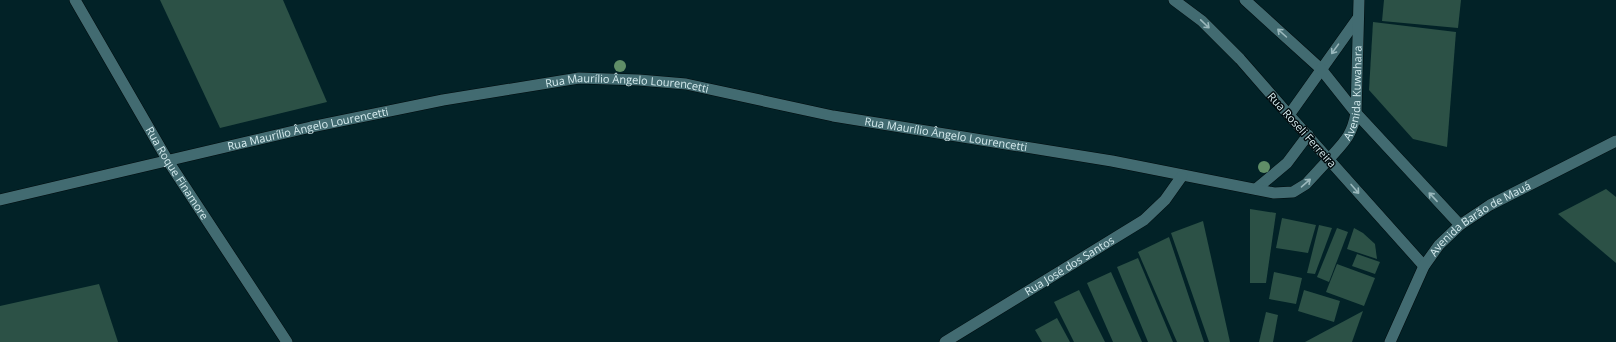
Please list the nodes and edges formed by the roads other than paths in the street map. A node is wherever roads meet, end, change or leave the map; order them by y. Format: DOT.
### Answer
graph roads {
  1 [pos="75,0"];
  2 [pos="1174,0"];
  3 [pos="1245,0"];
  4 [pos="1359,0"];
  5 [pos="1358,18"];
  6 [pos="1321,69"];
  7 [pos="1356,113"];
  8 [pos="1289,115"];
  9 [pos="1308,135"];
  10 [pos="1616,142"];
  11 [pos="1329,159"];
  12 [pos="168,161"];
  13 [pos="1182,176"];
  14 [pos="1256,190"];
  15 [pos="0,200"];
  16 [pos="1460,225"];
  17 [pos="1424,266"];
  18 [pos="287,342"];
  19 [pos="945,342"];
  20 [pos="1390,342"];
  1 -- 12 [label="street, Rua Roque Finamore"];
  2 -- 8 [label="street, Rua Roseli Ferreira, one-way"];
  6 -- 3 [label="street, one-way"];
  4 -- 5 [label="street, Avenida Kuwahara"];
  5 -- 6 [label="street, Avenida Kuwahara, one-way"];
  5 -- 7 [label="street, Avenida Kuwahara"];
  6 -- 7 [label="street"];
  6 -- 8 [label="street, Avenida Kuwahara"];
  7 -- 11 [label="street, Avenida Kuwahara"];
  16 -- 7 [label="street, one-way"];
  8 -- 9 [label="street, Rua Roseli Ferreira"];
  9 -- 11 [label="street, Rua Roseli Ferreira"];
  9 -- 14 [label="street"];
  10 -- 16 [label="street, Avenida Barão de Mauá"];
  14 -- 11 [label="street, Rua Maurílio Ângelo Lourencetti, one-way"];
  11 -- 17 [label="street, Rua Roseli Ferreira, one-way"];
  12 -- 13 [label="street, Rua Maurílio Ângelo Lourencetti"];
  12 -- 15 [label="street, Rua Maurílio Ângelo Lourencetti"];
  12 -- 18 [label="street, Rua Roque Finamore"];
  13 -- 14 [label="street, Rua Maurílio Ângelo Lourencetti"];
  13 -- 19 [label="street, Rua José dos Santos"];
  16 -- 17 [label="street, Avenida Barão de Mauá"];
  17 -- 20 [label="street, Avenida Barão de Mauá"];
}
